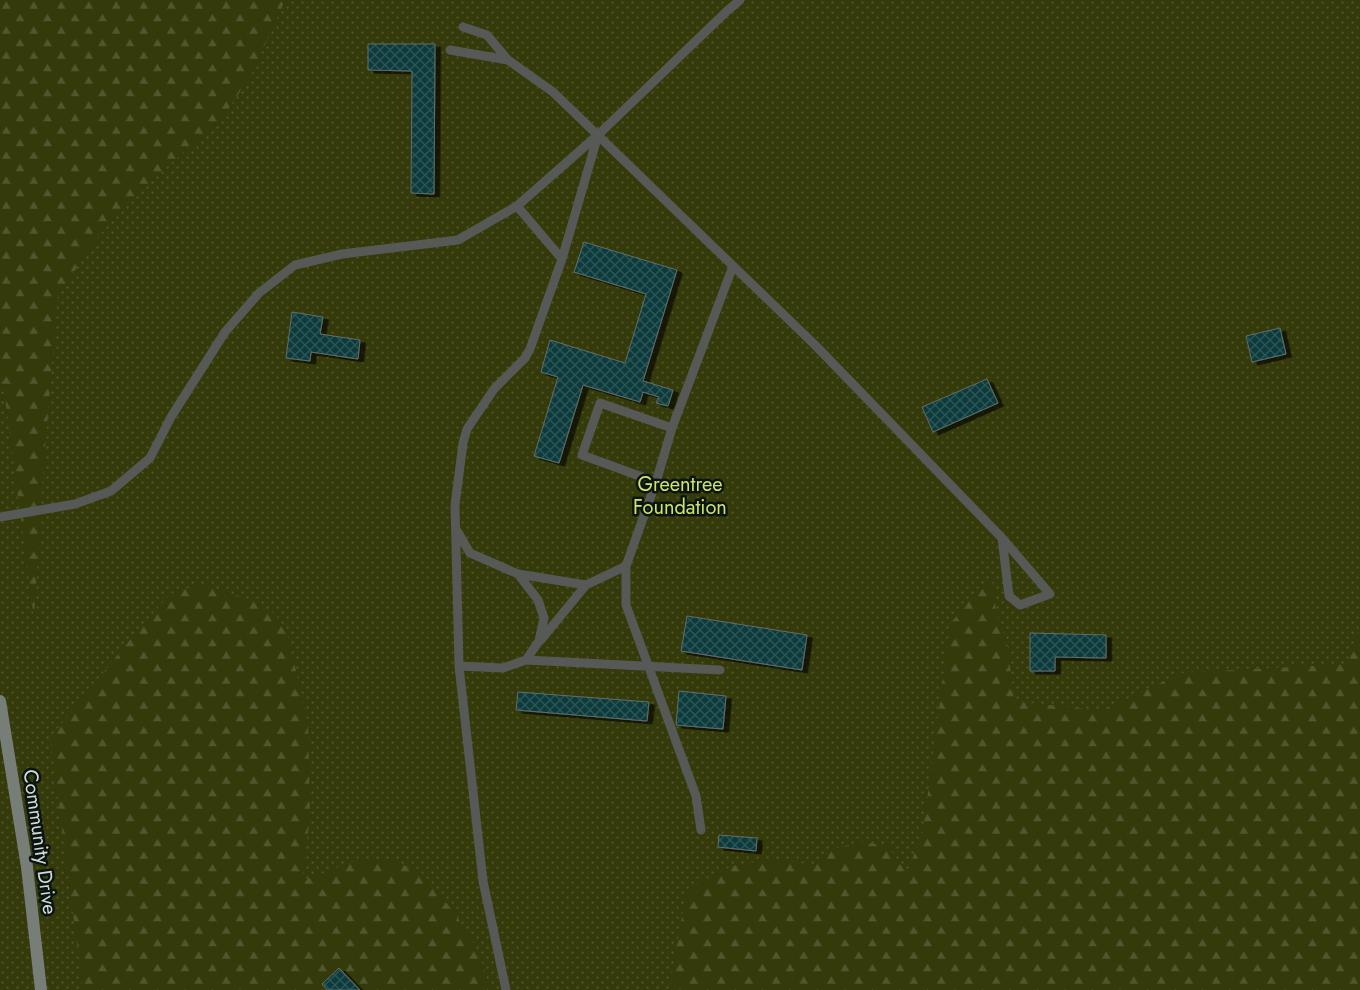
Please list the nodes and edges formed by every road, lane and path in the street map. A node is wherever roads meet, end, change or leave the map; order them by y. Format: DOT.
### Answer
graph roads {
  1 [pos="740,0"];
  2 [pos="463,27"];
  3 [pos="450,50"];
  4 [pos="508,60"];
  5 [pos="598,134"];
  6 [pos="517,206"];
  7 [pos="562,259"];
  8 [pos="733,266"];
  9 [pos="672,428"];
  10 [pos="656,482"];
  11 [pos="0,516"];
  12 [pos="456,528"];
  13 [pos="1002,538"];
  14 [pos="626,566"];
  15 [pos="518,574"];
  16 [pos="586,585"];
  17 [pos="539,641"];
  18 [pos="526,660"];
  19 [pos="459,666"];
  20 [pos="649,667"];
  21 [pos="720,670"];
  22 [pos="0,701"];
  23 [pos="702,830"];
  24 [pos="41,990"];
  25 [pos="506,990"];
  1 -- 5 [label="lane"];
  2 -- 4 [label="lane"];
  3 -- 4 [label="lane"];
  4 -- 5 [label="lane"];
  5 -- 6 [label="lane"];
  5 -- 7 [label="lane"];
  5 -- 8 [label="lane"];
  6 -- 7 [label="lane"];
  6 -- 11 [label="lane"];
  7 -- 12 [label="lane"];
  8 -- 9 [label="lane"];
  8 -- 13 [label="lane"];
  9 -- 10 [label="lane"];
  9 -- 10 [label="lane"];
  10 -- 14 [label="lane"];
  12 -- 15 [label="lane"];
  12 -- 19 [label="lane"];
  13 -- 13 [label="lane"];
  14 -- 16 [label="lane"];
  14 -- 20 [label="lane"];
  15 -- 16 [label="lane"];
  15 -- 17 [label="lane"];
  16 -- 17 [label="lane"];
  17 -- 18 [label="lane"];
  18 -- 19 [label="lane"];
  18 -- 20 [label="lane"];
  19 -- 25 [label="lane"];
  20 -- 21 [label="lane"];
  20 -- 23 [label="lane"];
  22 -- 24 [label="main road, Community Drive"];
}
